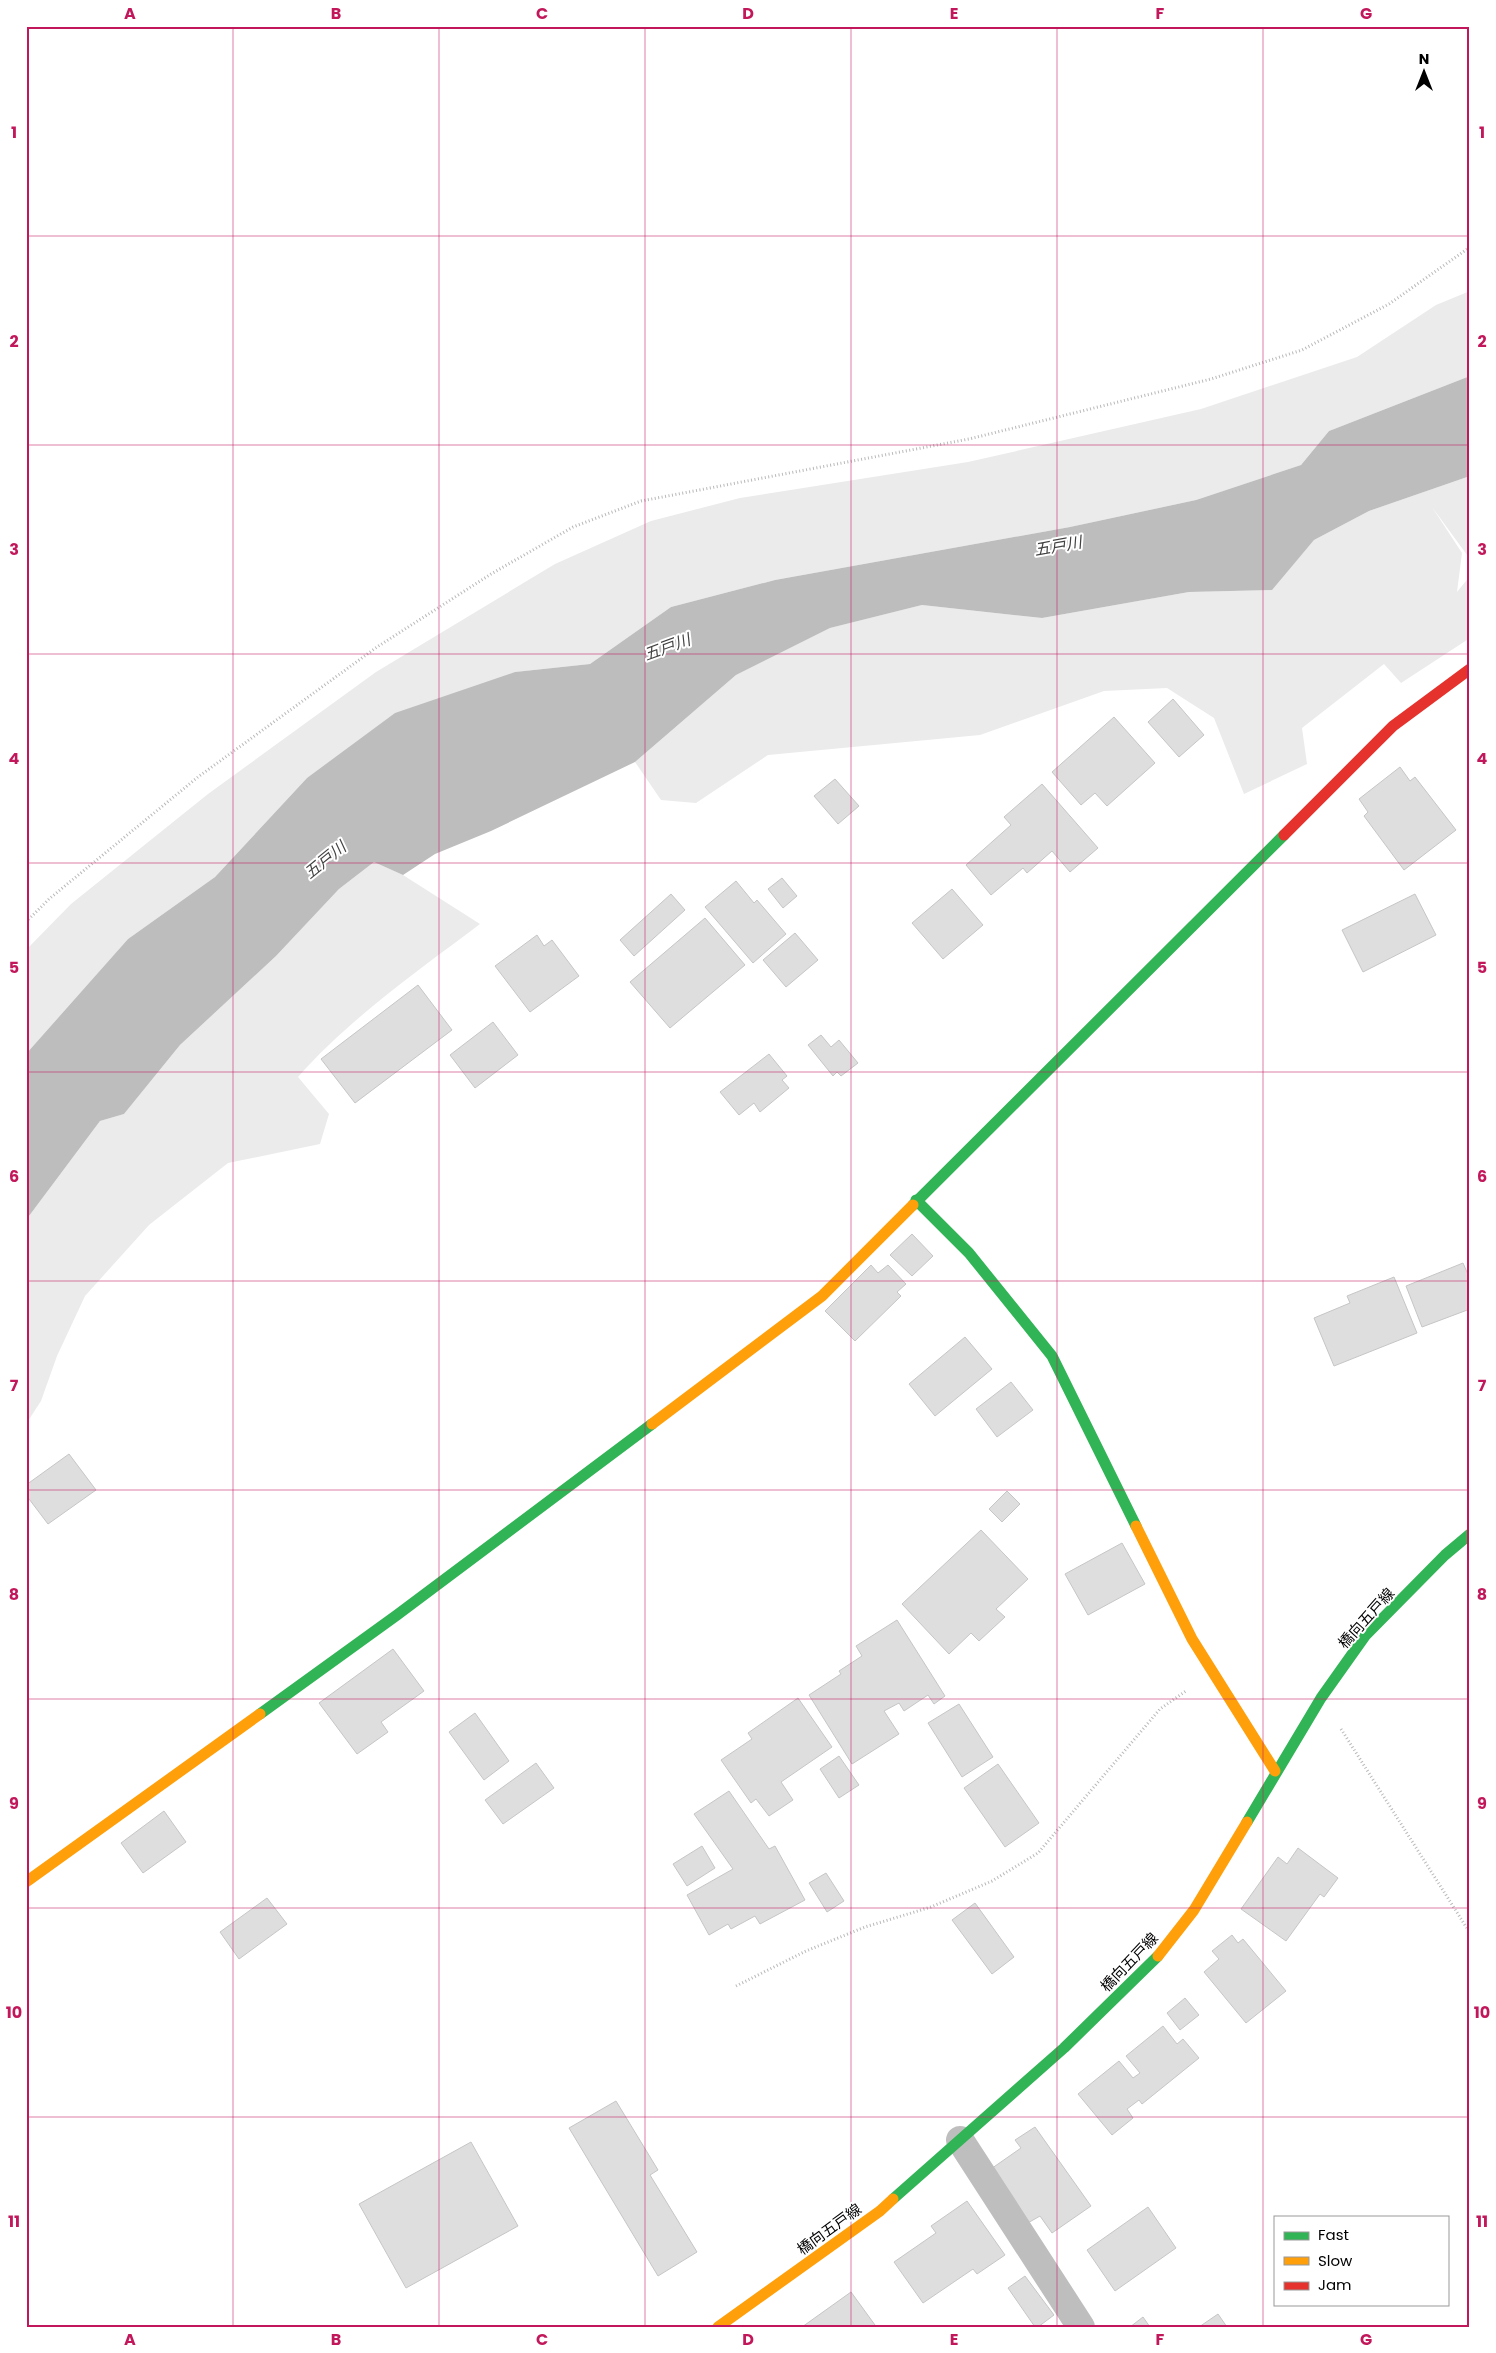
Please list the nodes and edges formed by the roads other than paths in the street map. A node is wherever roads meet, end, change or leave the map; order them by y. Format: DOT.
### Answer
graph roads {
  1 [pos="1470,669"];
  2 [pos="916,1200"];
  3 [pos="1470,1534"];
  4 [pos="1275,1771"];
  5 [pos="26,1882"];
  6 [pos="960,2140"];
  7 [pos="718,2327"];
  8 [pos="1081,2327"];
  1 -- 2 [label="street"];
  2 -- 4 [label="street"];
  2 -- 5 [label="street"];
  3 -- 4 [label="street, 橋向五戸線"];
  4 -- 6 [label="street, 橋向五戸線"];
  6 -- 7 [label="street, 橋向五戸線"];
  6 -- 8 [label="street"];
}
